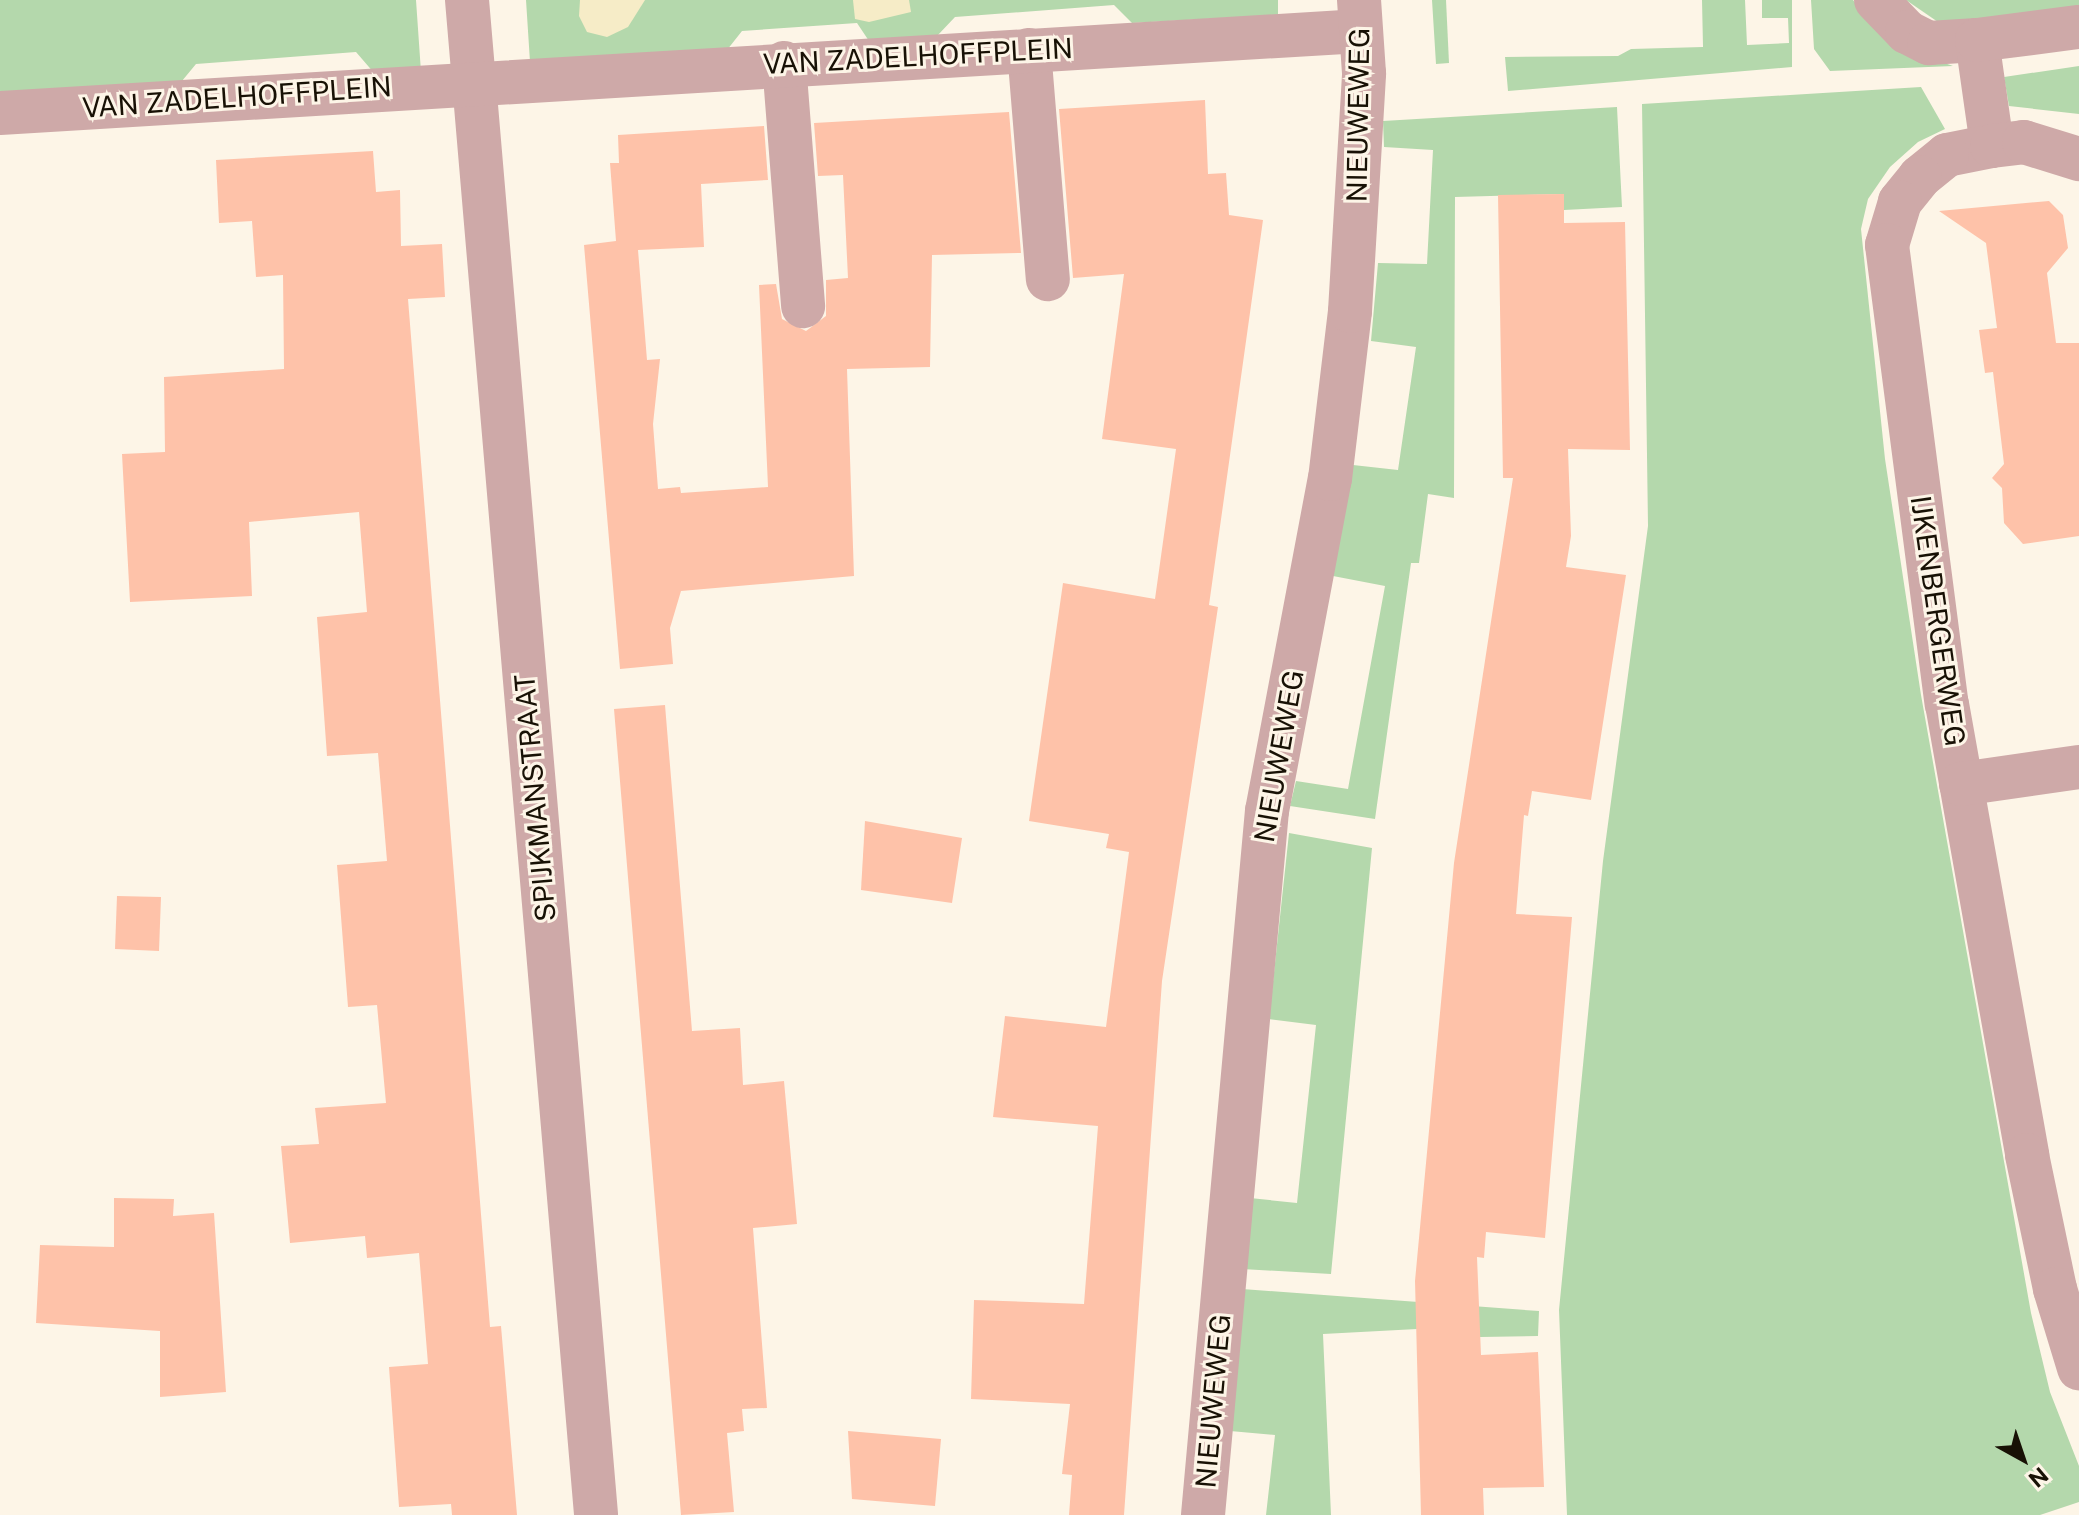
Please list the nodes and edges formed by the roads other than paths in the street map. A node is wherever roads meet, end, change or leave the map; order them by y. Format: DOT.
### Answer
graph roads {
  1 [pos="467,0"];
  2 [pos="1876,0"];
  3 [pos="1360,15"];
  4 [pos="2079,27"];
  5 [pos="1977,40"];
  6 [pos="1029,50"];
  7 [pos="784,63"];
  8 [pos="475,81"];
  9 [pos="0,113"];
  10 [pos="1992,146"];
  11 [pos="2079,159"];
  12 [pos="1048,279"];
  13 [pos="803,306"];
  14 [pos="2079,767"];
  15 [pos="1961,784"];
  16 [pos="2067,1285"];
  17 [pos="2079,1368"];
  18 [pos="596,1515"];
  19 [pos="1203,1515"];
  1 -- 8 [label="street"];
  2 -- 5 [label="street"];
  3 -- 6 [label="street, VAN ZADELHOFFPLEIN"];
  3 -- 19 [label="street, NIEUWEWEG"];
  4 -- 5 [label="street"];
  5 -- 10 [label="street"];
  6 -- 7 [label="street, VAN ZADELHOFFPLEIN"];
  6 -- 12 [label="street"];
  7 -- 8 [label="street, VAN ZADELHOFFPLEIN"];
  7 -- 13 [label="street"];
  8 -- 9 [label="street, VAN ZADELHOFFPLEIN"];
  8 -- 18 [label="street, SPIJKMANSTRAAT"];
  10 -- 11 [label="street, IJKENBERGERWEG"];
  10 -- 15 [label="street, IJKENBERGERWEG"];
  14 -- 15 [label="street"];
  15 -- 16 [label="street, IJKENBERGERWEG"];
  16 -- 17 [label="street, IJKENBERGERWEG"];
}
